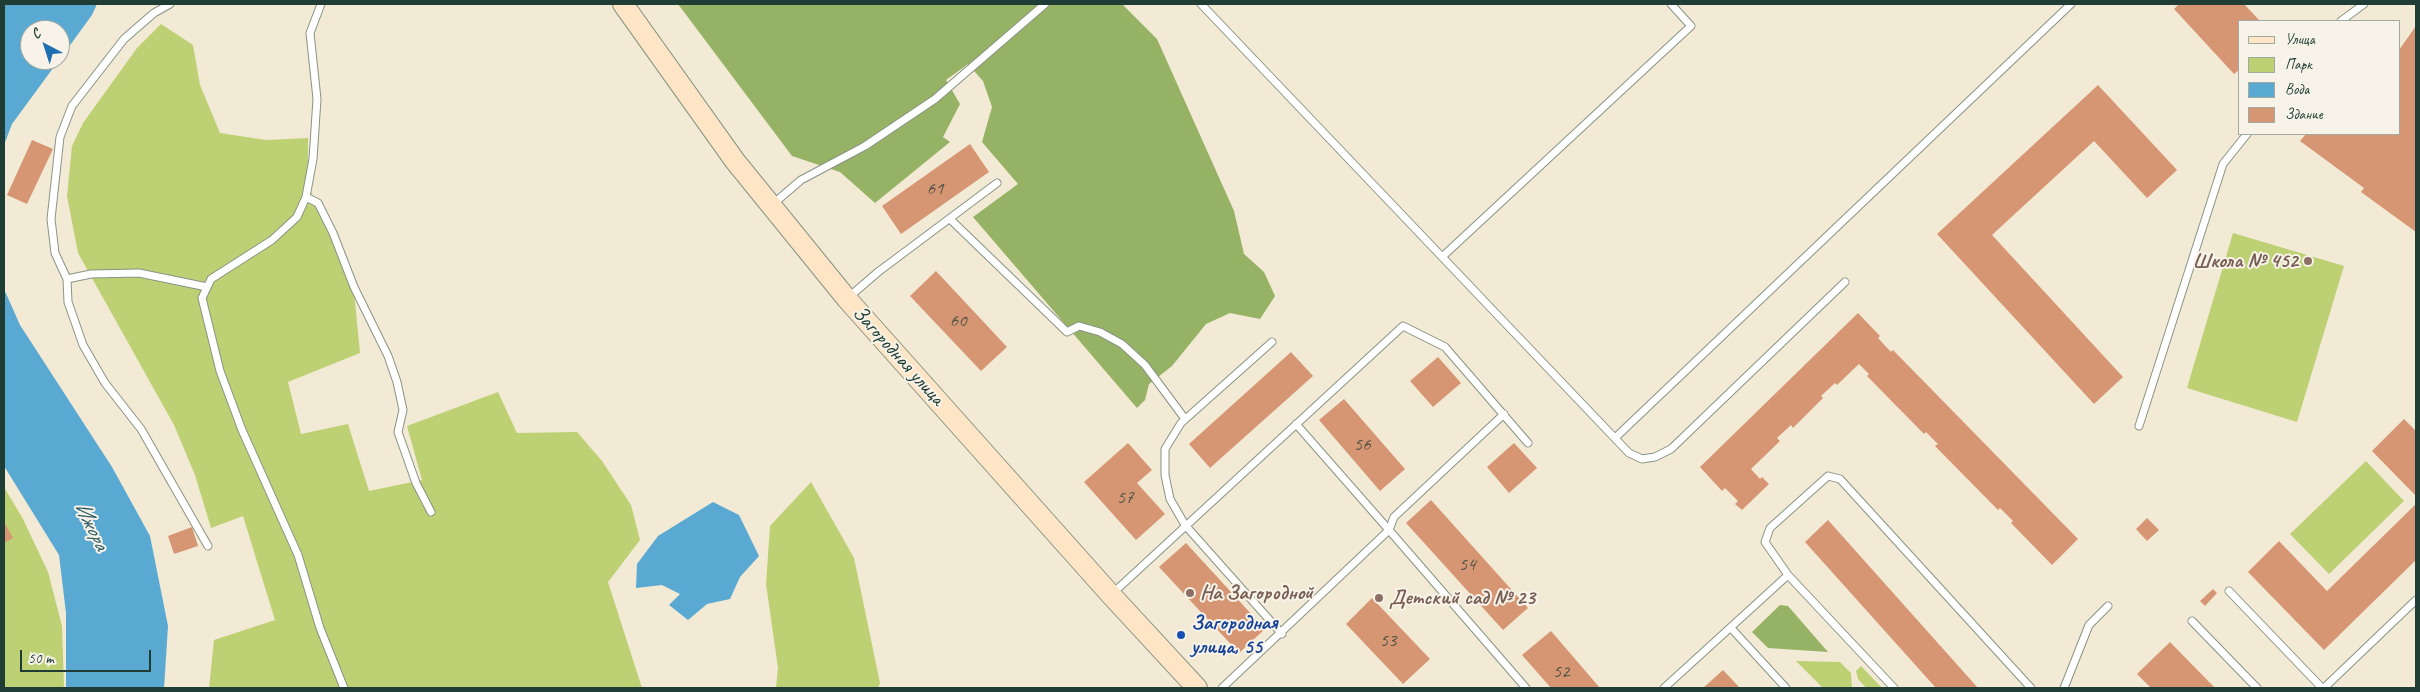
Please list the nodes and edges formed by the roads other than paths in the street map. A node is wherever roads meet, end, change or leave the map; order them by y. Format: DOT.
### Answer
graph roads {
  1 [pos="170,4"];
  2 [pos="623,4"];
  3 [pos="1045,4"];
  4 [pos="1201,4"];
  5 [pos="1671,4"];
  6 [pos="2071,4"];
  7 [pos="2364,4"];
  8 [pos="319,5"];
  9 [pos="2342,20"];
  10 [pos="2246,135"];
  11 [pos="997,184"];
  12 [pos="306,197"];
  13 [pos="771,206"];
  14 [pos="950,219"];
  15 [pos="1442,256"];
  16 [pos="66,279"];
  17 [pos="1845,282"];
  18 [pos="208,286"];
  19 [pos="847,299"];
  20 [pos="1272,342"];
  21 [pos="1504,414"];
  22 [pos="1185,419"];
  23 [pos="1296,424"];
  24 [pos="2138,426"];
  25 [pos="1615,438"];
  26 [pos="1528,443"];
  27 [pos="432,512"];
  28 [pos="1185,525"];
  29 [pos="1389,530"];
  30 [pos="208,546"];
  31 [pos="1788,575"];
  32 [pos="2229,591"];
  33 [pos="1111,595"];
  34 [pos="2416,600"];
  35 [pos="2108,606"];
  36 [pos="2192,621"];
  37 [pos="1731,628"];
  38 [pos="1282,634"];
  39 [pos="344,688"];
  40 [pos="1197,688"];
  41 [pos="1222,688"];
  42 [pos="1526,688"];
  43 [pos="1664,688"];
  44 [pos="1786,688"];
  45 [pos="1894,688"];
  46 [pos="2031,688"];
  47 [pos="2064,688"];
  48 [pos="2257,688"];
  49 [pos="2323,688"];
  1 -- 16 [label="lane"];
  2 -- 13 [label="main road, Загородная улица"];
  3 -- 13 [label="lane"];
  4 -- 15 [label="lane"];
  5 -- 15 [label="lane"];
  6 -- 25 [label="lane"];
  7 -- 9 [label="lane"];
  8 -- 12 [label="lane"];
  10 -- 24 [label="lane"];
  11 -- 14 [label="lane"];
  12 -- 18 [label="lane"];
  12 -- 27 [label="lane"];
  13 -- 19 [label="main road, Загородная улица"];
  14 -- 19 [label="lane"];
  14 -- 22 [label="lane"];
  15 -- 25 [label="lane"];
  16 -- 18 [label="lane"];
  16 -- 30 [label="lane"];
  17 -- 25 [label="lane"];
  18 -- 39 [label="lane"];
  19 -- 33 [label="main road, Загородная улица"];
  20 -- 22 [label="lane"];
  21 -- 23 [label="lane"];
  21 -- 26 [label="lane"];
  21 -- 29 [label="lane"];
  22 -- 28 [label="lane"];
  23 -- 28 [label="lane"];
  23 -- 29 [label="lane"];
  28 -- 33 [label="lane"];
  28 -- 38 [label="lane"];
  29 -- 38 [label="lane"];
  29 -- 42 [label="lane"];
  31 -- 37 [label="lane"];
  31 -- 45 [label="lane"];
  31 -- 46 [label="lane"];
  32 -- 49 [label="lane"];
  33 -- 40 [label="main road, Загородная улица"];
  34 -- 49 [label="lane"];
  35 -- 47 [label="lane"];
  36 -- 48 [label="lane"];
  37 -- 43 [label="lane"];
  37 -- 44 [label="lane"];
  38 -- 41 [label="lane"];
}
